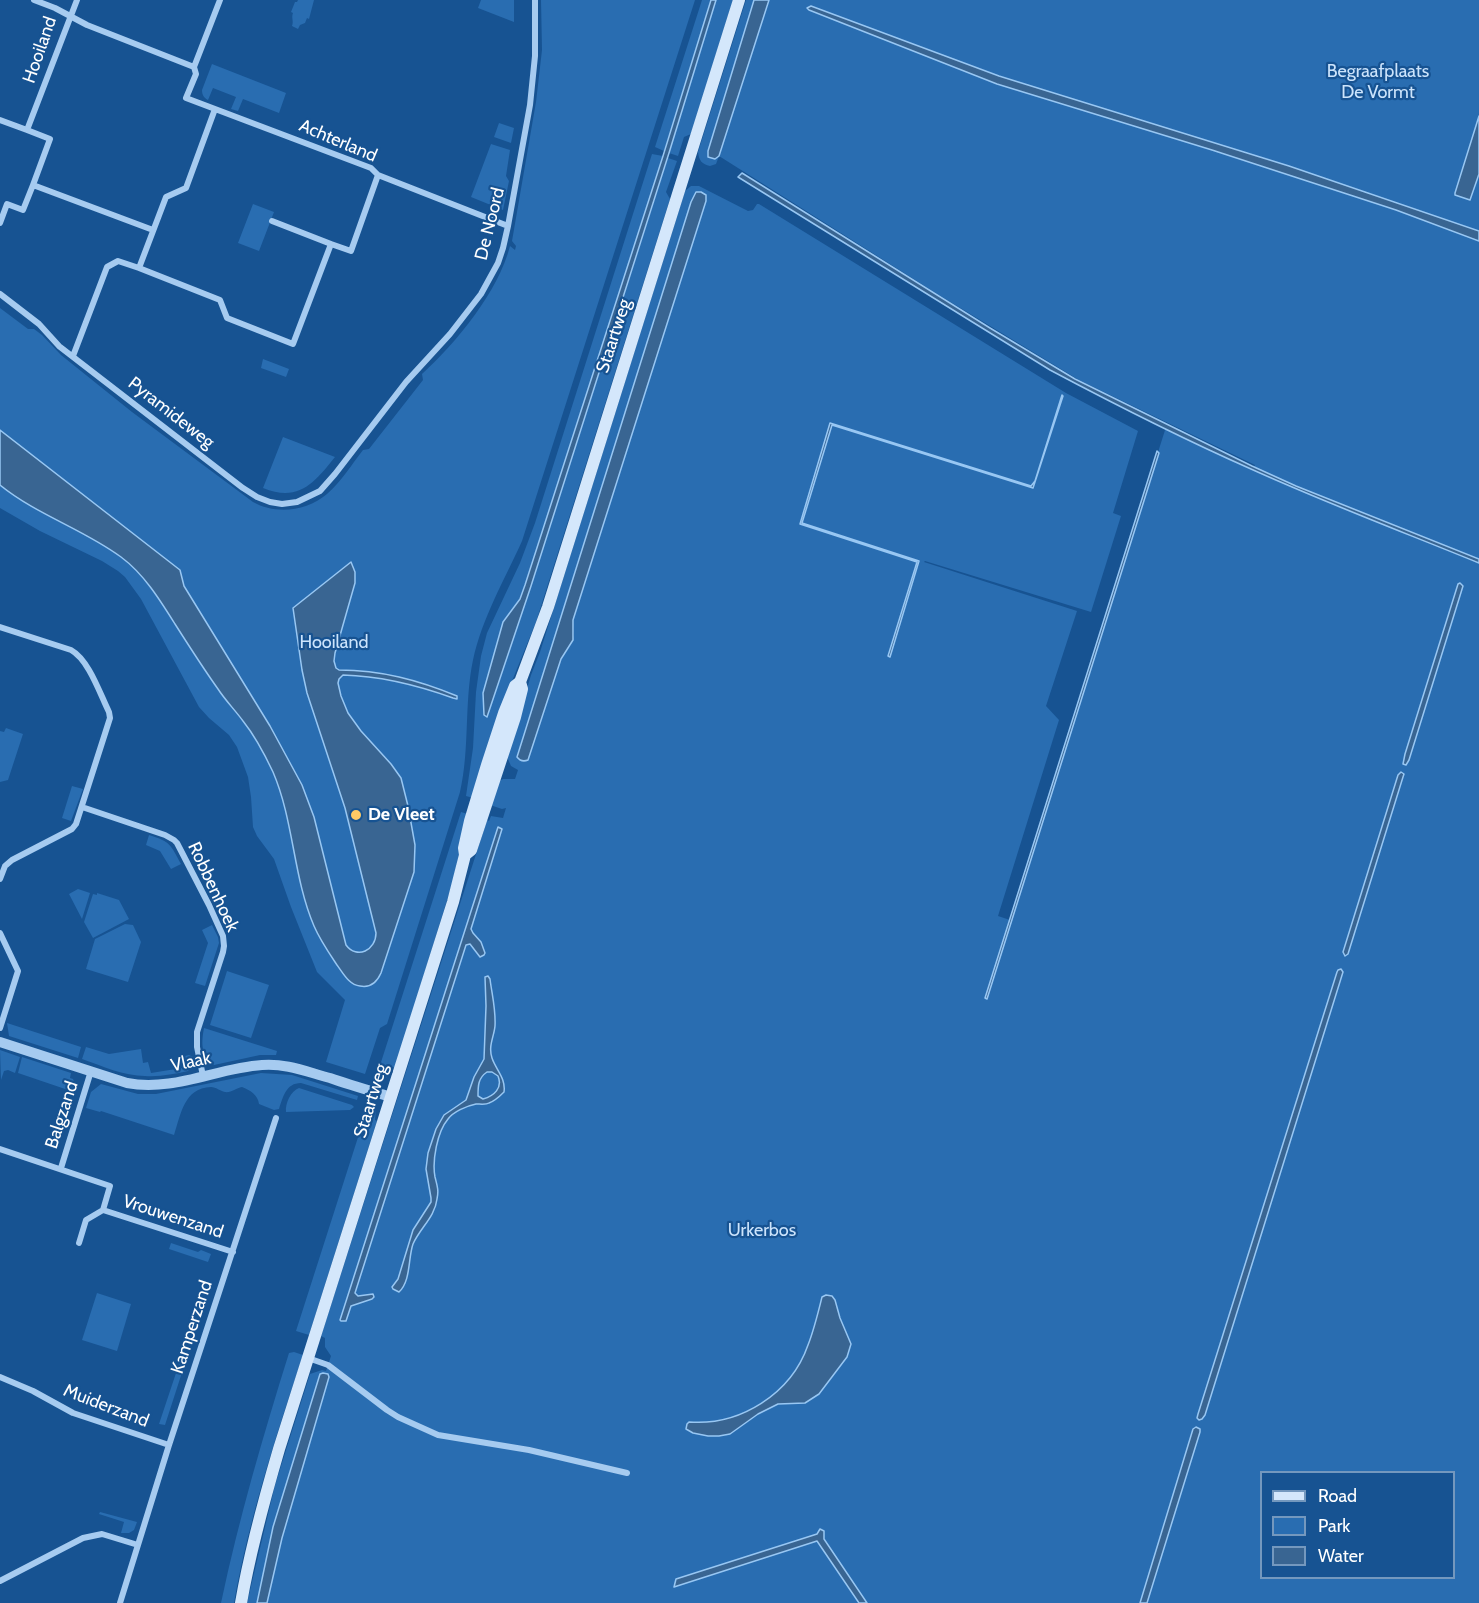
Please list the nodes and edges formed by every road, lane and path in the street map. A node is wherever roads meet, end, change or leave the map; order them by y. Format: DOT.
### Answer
graph roads {
  1 [pos="34,0"];
  2 [pos="77,0"];
  3 [pos="220,0"];
  4 [pos="535,0"];
  5 [pos="740,0"];
  6 [pos="71,16"];
  7 [pos="194,67"];
  8 [pos="215,109"];
  9 [pos="0,120"];
  10 [pos="27,130"];
  11 [pos="378,175"];
  12 [pos="33,185"];
  13 [pos="272,221"];
  14 [pos="0,223"];
  15 [pos="508,226"];
  16 [pos="153,230"];
  17 [pos="331,243"];
  18 [pos="139,268"];
  19 [pos="0,294"];
  20 [pos="73,356"];
  21 [pos="335,474"];
  22 [pos="0,627"];
  23 [pos="82,807"];
  24 [pos="0,879"];
  25 [pos="0,933"];
  26 [pos="0,1028"];
  27 [pos="0,1042"];
  28 [pos="92,1071"];
  29 [pos="203,1076"];
  30 [pos="391,1097"];
  31 [pos="276,1118"];
  32 [pos="0,1149"];
  33 [pos="61,1168"];
  34 [pos="103,1210"];
  35 [pos="79,1243"];
  36 [pos="232,1252"];
  37 [pos="308,1358"];
  38 [pos="0,1377"];
  39 [pos="169,1445"];
  40 [pos="627,1473"];
  41 [pos="138,1545"];
  42 [pos="0,1581"];
  43 [pos="120,1603"];
  44 [pos="241,1603"];
  1 -- 6 [label="street, Hooiland"];
  2 -- 6 [label="street"];
  3 -- 7 [label="street"];
  4 -- 15 [label="street, De Noord"];
  5 -- 30 [label="main road, Staartweg"];
  6 -- 7 [label="street"];
  6 -- 10 [label="street, Hooiland"];
  7 -- 8 [label="street, Achterland"];
  8 -- 11 [label="street, Achterland"];
  8 -- 16 [label="street"];
  9 -- 10 [label="street"];
  10 -- 12 [label="street"];
  11 -- 15 [label="street, Achterland"];
  11 -- 17 [label="street"];
  12 -- 14 [label="street"];
  12 -- 16 [label="street"];
  13 -- 17 [label="street"];
  15 -- 21 [label="street, De Noord"];
  16 -- 18 [label="street"];
  17 -- 18 [label="street"];
  18 -- 20 [label="street"];
  19 -- 20 [label="street, Pyramideweg"];
  20 -- 21 [label="street, Pyramideweg"];
  22 -- 23 [label="street"];
  23 -- 24 [label="street"];
  23 -- 29 [label="street, Robbenhoek"];
  25 -- 26 [label="street"];
  27 -- 28 [label="street, Vlaak"];
  28 -- 29 [label="street, Vlaak"];
  28 -- 33 [label="street, Balgzand"];
  29 -- 30 [label="street, Vlaak"];
  30 -- 37 [label="main road, Staartweg"];
  31 -- 36 [label="street, Kamperzand"];
  32 -- 33 [label="street, Vrouwenzand"];
  33 -- 34 [label="street, Vrouwenzand"];
  34 -- 35 [label="street, Vrouwenzand"];
  34 -- 36 [label="street, Vrouwenzand"];
  36 -- 39 [label="street, Kamperzand"];
  37 -- 40 [label="street"];
  37 -- 44 [label="main road, Staartweg"];
  38 -- 39 [label="street, Muiderzand"];
  39 -- 41 [label="street, Kamperzand"];
  41 -- 42 [label="street"];
  41 -- 43 [label="street, Kamperzand"];
}
